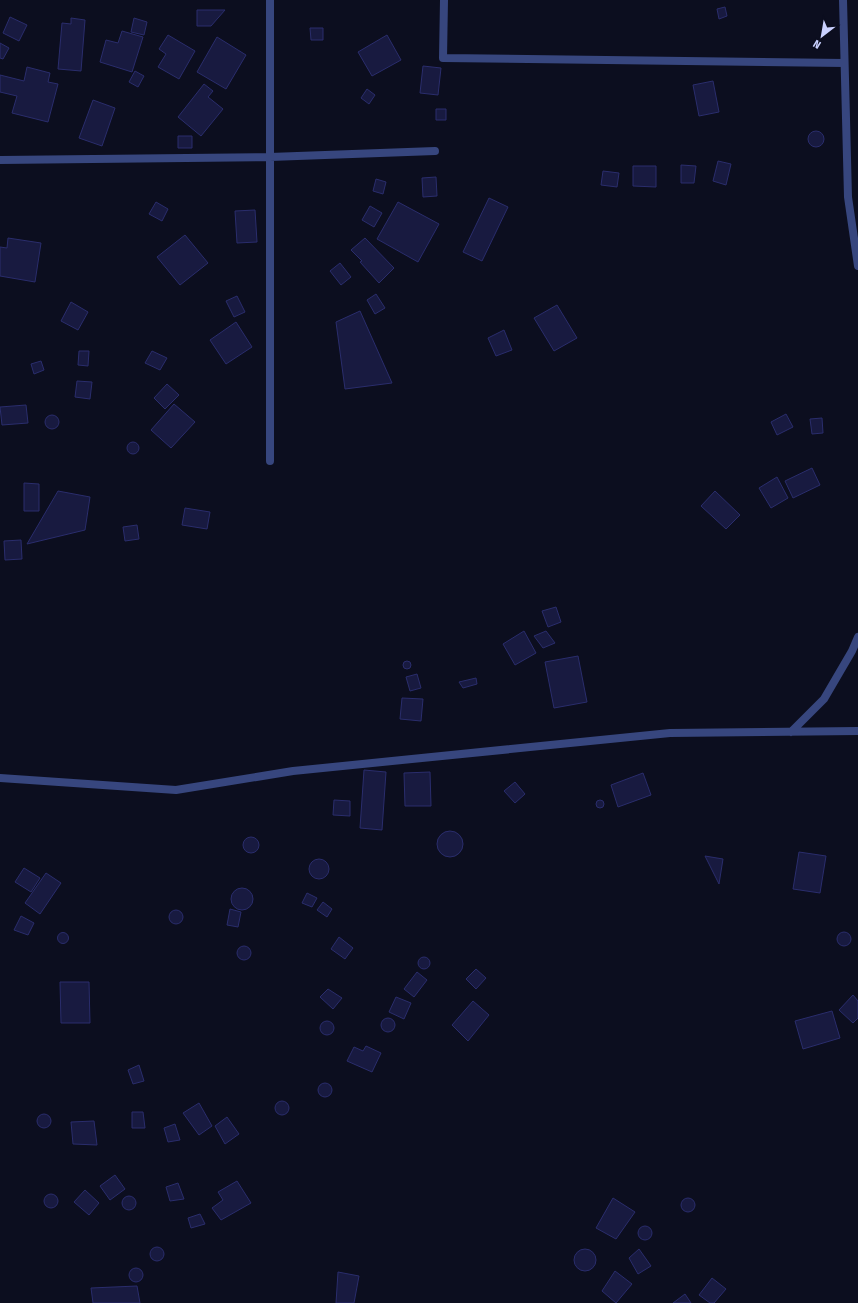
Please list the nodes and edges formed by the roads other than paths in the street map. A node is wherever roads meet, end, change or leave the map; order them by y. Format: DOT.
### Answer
graph roads {
  1 [pos="270,0"];
  2 [pos="444,0"];
  3 [pos="843,0"];
  4 [pos="844,63"];
  5 [pos="435,152"];
  6 [pos="270,157"];
  7 [pos="0,160"];
  8 [pos="858,266"];
  9 [pos="270,461"];
  10 [pos="858,637"];
  11 [pos="858,731"];
  12 [pos="791,732"];
  13 [pos="0,778"];
  1 -- 6 [label="street"];
  2 -- 4 [label="street"];
  3 -- 4 [label="street"];
  4 -- 8 [label="street"];
  5 -- 6 [label="street"];
  6 -- 7 [label="street"];
  6 -- 9 [label="street"];
  10 -- 12 [label="street"];
  11 -- 12 [label="street"];
  12 -- 13 [label="street"];
}
